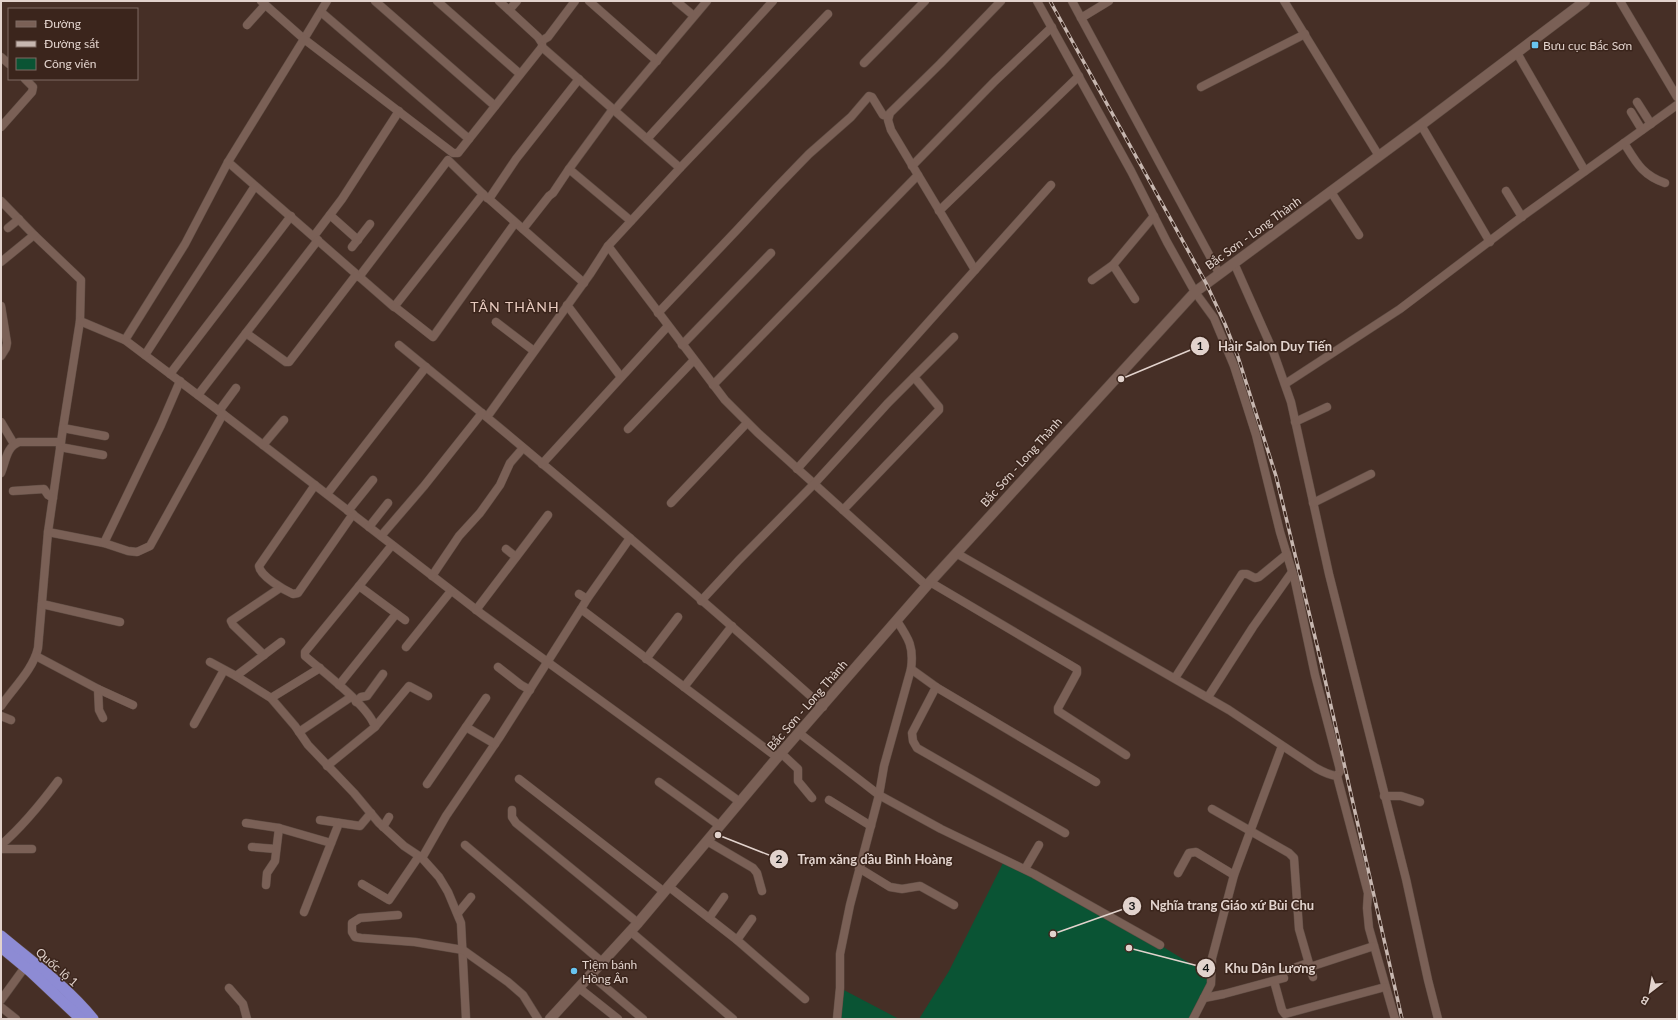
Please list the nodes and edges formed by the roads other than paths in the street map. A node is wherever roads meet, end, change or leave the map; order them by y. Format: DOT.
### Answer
graph roads {
  1 [pos="327,1"];
  2 [pos="375,1"];
  3 [pos="437,1"];
  4 [pos="499,1"];
  5 [pos="517,1"];
  6 [pos="575,1"];
  7 [pos="589,1"];
  8 [pos="676,1"];
  9 [pos="707,1"];
  10 [pos="773,1"];
  11 [pos="924,1"];
  12 [pos="1001,1"];
  13 [pos="1037,1"];
  14 [pos="1072,1"];
  15 [pos="1109,1"];
  16 [pos="1284,1"];
  17 [pos="1585,1"];
  18 [pos="1620,1"];
  19 [pos="263,3"];
  20 [pos="509,10"];
  21 [pos="321,12"];
  22 [pos="828,14"];
  23 [pos="694,16"];
  24 [pos="1081,18"];
  25 [pos="246,26"];
  26 [pos="1052,27"];
  27 [pos="1305,34"];
  28 [pos="304,39"];
  29 [pos="542,44"];
  30 [pos="1517,53"];
  31 [pos="656,60"];
  32 [pos="864,63"];
  33 [pos="520,74"];
  34 [pos="1079,76"];
  35 [pos="579,79"];
  36 [pos="26,80"];
  37 [pos="1201,87"];
  38 [pos="1677,97"];
  39 [pos="1637,102"];
  40 [pos="1677,105"];
  41 [pos="495,106"];
  42 [pos="614,110"];
  43 [pos="399,111"];
  44 [pos="1631,112"];
  45 [pos="888,116"];
  46 [pos="1650,124"];
  47 [pos="1422,125"];
  48 [pos="1,127"];
  49 [pos="1642,130"];
  50 [pos="469,139"];
  51 [pos="647,139"];
  52 [pos="1624,143"];
  53 [pos="451,156"];
  54 [pos="1379,156"];
  55 [pos="228,162"];
  56 [pos="912,166"];
  57 [pos="569,168"];
  58 [pos="680,168"];
  59 [pos="1585,171"];
  60 [pos="918,175"];
  61 [pos="1664,183"];
  62 [pos="1051,185"];
  63 [pos="254,186"];
  64 [pos="1506,191"];
  65 [pos="1331,192"];
  66 [pos="486,197"];
  67 [pos="1,201"];
  68 [pos="939,211"];
  69 [pos="330,215"];
  70 [pos="291,216"];
  71 [pos="1154,216"];
  72 [pos="1522,217"];
  73 [pos="19,220"];
  74 [pos="631,221"];
  75 [pos="516,223"];
  76 [pos="370,224"];
  77 [pos="8,228"];
  78 [pos="523,229"];
  79 [pos="34,235"];
  80 [pos="1359,235"];
  81 [pos="316,238"];
  82 [pos="358,240"];
  83 [pos="1490,242"];
  84 [pos="608,246"];
  85 [pos="352,247"];
  86 [pos="771,253"];
  87 [pos="1,262"];
  88 [pos="1234,263"];
  89 [pos="1113,265"];
  90 [pos="975,270"];
  91 [pos="1219,273"];
  92 [pos="358,276"];
  93 [pos="1092,280"];
  94 [pos="584,283"];
  95 [pos="1195,292"];
  96 [pos="1135,299"];
  97 [pos="567,305"];
  98 [pos="1,306"];
  99 [pos="395,306"];
  100 [pos="658,313"];
  101 [pos="80,321"];
  102 [pos="496,322"];
  103 [pos="668,326"];
  104 [pos="246,333"];
  105 [pos="954,336"];
  106 [pos="125,340"];
  107 [pos="682,344"];
  108 [pos="399,345"];
  109 [pos="534,351"];
  110 [pos="145,355"];
  111 [pos="1,356"];
  112 [pos="694,360"];
  113 [pos="426,367"];
  114 [pos="170,374"];
  115 [pos="621,377"];
  116 [pos="914,377"];
  117 [pos="180,381"];
  118 [pos="1284,384"];
  119 [pos="713,385"];
  120 [pos="236,388"];
  121 [pos="198,395"];
  122 [pos="1327,407"];
  123 [pos="221,413"];
  124 [pos="484,415"];
  125 [pos="284,420"];
  126 [pos="1,422"];
  127 [pos="1295,422"];
  128 [pos="747,423"];
  129 [pos="63,428"];
  130 [pos="628,429"];
  131 [pos="105,436"];
  132 [pos="14,444"];
  133 [pos="61,445"];
  134 [pos="263,445"];
  135 [pos="523,448"];
  136 [pos="103,455"];
  137 [pos="542,464"];
  138 [pos="797,469"];
  139 [pos="1,473"];
  140 [pos="1371,474"];
  141 [pos="373,480"];
  142 [pos="814,484"];
  143 [pos="316,485"];
  144 [pos="13,490"];
  145 [pos="326,494"];
  146 [pos="53,498"];
  147 [pos="388,503"];
  148 [pos="671,503"];
  149 [pos="1313,503"];
  150 [pos="843,510"];
  151 [pos="350,512"];
  152 [pos="548,515"];
  153 [pos="369,527"];
  154 [pos="48,532"];
  155 [pos="381,536"];
  156 [pos="630,538"];
  157 [pos="104,543"];
  158 [pos="392,545"];
  159 [pos="506,549"];
  160 [pos="956,553"];
  161 [pos="1287,554"];
  162 [pos="516,557"];
  163 [pos="1292,572"];
  164 [pos="432,576"];
  165 [pos="928,584"];
  166 [pos="359,586"];
  167 [pos="280,588"];
  168 [pos="451,591"];
  169 [pos="579,594"];
  170 [pos="587,599"];
  171 [pos="702,601"];
  172 [pos="42,604"];
  173 [pos="582,609"];
  174 [pos="476,610"];
  175 [pos="396,614"];
  176 [pos="678,617"];
  177 [pos="405,620"];
  178 [pos="897,621"];
  179 [pos="120,622"];
  180 [pos="732,626"];
  181 [pos="281,642"];
  182 [pos="406,647"];
  183 [pos="264,654"];
  184 [pos="36,656"];
  185 [pos="646,659"];
  186 [pos="210,662"];
  187 [pos="548,662"];
  188 [pos="498,667"];
  189 [pos="320,668"];
  190 [pos="911,669"];
  191 [pos="224,670"];
  192 [pos="383,674"];
  193 [pos="236,676"];
  194 [pos="1175,678"];
  195 [pos="339,685"];
  196 [pos="684,687"];
  197 [pos="936,687"];
  198 [pos="98,689"];
  199 [pos="530,690"];
  200 [pos="428,696"];
  201 [pos="1208,697"];
  202 [pos="271,698"];
  203 [pos="486,698"];
  204 [pos="353,699"];
  205 [pos="133,705"];
  206 [pos="1,706"];
  207 [pos="822,706"];
  208 [pos="1,716"];
  209 [pos="103,718"];
  210 [pos="11,720"];
  211 [pos="194,724"];
  212 [pos="375,727"];
  213 [pos="466,727"];
  214 [pos="299,732"];
  215 [pos="799,733"];
  216 [pos="495,744"];
  217 [pos="1282,746"];
  218 [pos="779,755"];
  219 [pos="1126,755"];
  220 [pos="327,766"];
  221 [pos="1337,776"];
  222 [pos="519,779"];
  223 [pos="58,781"];
  224 [pos="659,782"];
  225 [pos="1096,782"];
  226 [pos="427,784"];
  227 [pos="879,795"];
  228 [pos="1384,796"];
  229 [pos="812,798"];
  230 [pos="830,800"];
  231 [pos="740,802"];
  232 [pos="1420,802"];
  233 [pos="1212,809"];
  234 [pos="512,810"];
  235 [pos="371,813"];
  236 [pos="389,817"];
  237 [pos="320,820"];
  238 [pos="246,823"];
  239 [pos="339,823"];
  240 [pos="720,826"];
  241 [pos="871,826"];
  242 [pos="383,827"];
  243 [pos="278,828"];
  244 [pos="1250,831"];
  245 [pos="1065,833"];
  246 [pos="707,841"];
  247 [pos="331,843"];
  248 [pos="465,845"];
  249 [pos="1038,845"];
  250 [pos="1,846"];
  251 [pos="252,847"];
  252 [pos="1,849"];
  253 [pos="32,849"];
  254 [pos="276,849"];
  255 [pos="421,857"];
  256 [pos="859,868"];
  257 [pos="1024,869"];
  258 [pos="1178,873"];
  259 [pos="1234,876"];
  260 [pos="362,884"];
  261 [pos="266,885"];
  262 [pos="666,888"];
  263 [pos="762,891"];
  264 [pos="471,896"];
  265 [pos="724,897"];
  266 [pos="954,905"];
  267 [pos="304,912"];
  268 [pos="458,913"];
  269 [pos="398,915"];
  270 [pos="709,918"];
  271 [pos="752,920"];
  272 [pos="638,922"];
  273 [pos="630,931"];
  274 [pos="1,936"];
  275 [pos="737,940"];
  276 [pos="1160,945"];
  277 [pos="1374,946"];
  278 [pos="1,947"];
  279 [pos="463,950"];
  280 [pos="602,962"];
  281 [pos="1309,965"];
  282 [pos="25,967"];
  283 [pos="591,975"];
  284 [pos="1313,977"];
  285 [pos="1274,981"];
  286 [pos="1385,987"];
  287 [pos="229,988"];
  288 [pos="579,988"];
  289 [pos="1204,998"];
  290 [pos="805,999"];
  291 [pos="1,1000"];
  292 [pos="1,1007"];
  293 [pos="16,1019"];
  294 [pos="81,1019"];
  295 [pos="93,1019"];
  296 [pos="247,1019"];
  297 [pos="466,1019"];
  298 [pos="538,1019"];
  299 [pos="550,1019"];
  300 [pos="618,1019"];
  301 [pos="643,1019"];
  302 [pos="733,1019"];
  303 [pos="837,1019"];
  304 [pos="1193,1019"];
  305 [pos="1394,1019"];
  306 [pos="1438,1019"];
  1 -- 21 [label="street"];
  2 -- 41 [label="street"];
  3 -- 33 [label="street"];
  4 -- 20 [label="street"];
  5 -- 20 [label="street"];
  6 -- 29 [label="street"];
  7 -- 31 [label="street"];
  8 -- 23 [label="street"];
  9 -- 23 [label="street"];
  10 -- 51 [label="street"];
  11 -- 32 [label="street"];
  12 -- 45 [label="street"];
  13 -- 26 [label="street"];
  14 -- 24 [label="street"];
  15 -- 24 [label="street"];
  16 -- 27 [label="street"];
  17 -- 30 [label="main road, Bắc Sơn - Long Thành"];
  18 -- 38 [label="street"];
  19 -- 25 [label="street"];
  19 -- 28 [label="street"];
  20 -- 29 [label="street"];
  21 -- 28 [label="street"];
  21 -- 50 [label="street"];
  22 -- 58 [label="street"];
  23 -- 31 [label="street"];
  24 -- 91 [label="street"];
  26 -- 34 [label="street"];
  26 -- 56 [label="street"];
  27 -- 37 [label="street"];
  27 -- 54 [label="street"];
  28 -- 43 [label="street"];
  28 -- 55 [label="street"];
  29 -- 33 [label="street"];
  29 -- 35 [label="street"];
  30 -- 47 [label="main road, Bắc Sơn - Long Thành"];
  30 -- 59 [label="street"];
  31 -- 42 [label="street"];
  33 -- 41 [label="street"];
  34 -- 68 [label="street"];
  34 -- 71 [label="street"];
  35 -- 42 [label="street"];
  35 -- 66 [label="street"];
  36 -- 48 [label="street"];
  39 -- 46 [label="street"];
  40 -- 46 [label="street"];
  41 -- 50 [label="street"];
  42 -- 51 [label="street"];
  42 -- 57 [label="street"];
  43 -- 53 [label="street"];
  43 -- 69 [label="street"];
  44 -- 49 [label="street"];
  45 -- 56 [label="street"];
  45 -- 100 [label="street"];
  46 -- 49 [label="street"];
  47 -- 54 [label="main road, Bắc Sơn - Long Thành"];
  47 -- 83 [label="street"];
  49 -- 52 [label="street"];
  50 -- 53 [label="street"];
  51 -- 58 [label="street"];
  52 -- 59 [label="street"];
  52 -- 61 [label="street"];
  53 -- 66 [label="street"];
  53 -- 92 [label="street"];
  54 -- 65 [label="main road, Bắc Sơn - Long Thành"];
  55 -- 63 [label="street"];
  55 -- 106 [label="street"];
  56 -- 60 [label="street"];
  57 -- 74 [label="street"];
  57 -- 78 [label="street"];
  58 -- 74 [label="street"];
  59 -- 72 [label="street"];
  60 -- 68 [label="street"];
  60 -- 119 [label="street"];
  62 -- 90 [label="street"];
  63 -- 70 [label="street"];
  63 -- 110 [label="street"];
  64 -- 72 [label="street"];
  65 -- 80 [label="street"];
  65 -- 88 [label="main road, Bắc Sơn - Long Thành"];
  66 -- 75 [label="street"];
  66 -- 99 [label="street"];
  67 -- 73 [label="street"];
  68 -- 90 [label="street"];
  69 -- 81 [label="street"];
  69 -- 82 [label="street"];
  70 -- 81 [label="street"];
  70 -- 114 [label="street"];
  71 -- 89 [label="street"];
  71 -- 95 [label="street"];
  72 -- 83 [label="street"];
  73 -- 77 [label="street"];
  73 -- 79 [label="street"];
  74 -- 84 [label="street"];
  75 -- 78 [label="street"];
  75 -- 99 [label="street"];
  76 -- 82 [label="street"];
  78 -- 94 [label="street"];
  79 -- 87 [label="street"];
  79 -- 101 [label="street"];
  81 -- 92 [label="street"];
  81 -- 104 [label="street"];
  82 -- 85 [label="street"];
  83 -- 118 [label="street"];
  84 -- 94 [label="street"];
  84 -- 100 [label="street"];
  86 -- 107 [label="street"];
  88 -- 91 [label="main road, Bắc Sơn - Long Thành"];
  88 -- 118 [label="street"];
  89 -- 93 [label="street"];
  89 -- 96 [label="street"];
  90 -- 138 [label="street"];
  91 -- 95 [label="main road, Bắc Sơn - Long Thành"];
  92 -- 99 [label="street"];
  92 -- 104 [label="street"];
  94 -- 97 [label="street"];
  95 -- 160 [label="main road, Bắc Sơn - Long Thành"];
  95 -- 161 [label="street"];
  97 -- 109 [label="street"];
  97 -- 115 [label="street"];
  98 -- 111 [label="street"];
  100 -- 103 [label="street"];
  101 -- 106 [label="street"];
  101 -- 129 [label="street"];
  102 -- 109 [label="street"];
  103 -- 107 [label="street"];
  103 -- 115 [label="street"];
  104 -- 121 [label="street"];
  105 -- 116 [label="street"];
  106 -- 110 [label="street"];
  107 -- 112 [label="street"];
  108 -- 113 [label="street"];
  109 -- 124 [label="street"];
  110 -- 114 [label="street"];
  112 -- 119 [label="street"];
  112 -- 130 [label="street"];
  113 -- 124 [label="street"];
  113 -- 145 [label="street"];
  114 -- 117 [label="street"];
  115 -- 137 [label="street"];
  116 -- 142 [label="street"];
  116 -- 150 [label="street"];
  117 -- 121 [label="street"];
  117 -- 157 [label="street"];
  118 -- 127 [label="street"];
  119 -- 128 [label="street"];
  120 -- 123 [label="street"];
  121 -- 123 [label="street"];
  122 -- 127 [label="street"];
  123 -- 134 [label="street"];
  123 -- 157 [label="street"];
  124 -- 135 [label="street"];
  124 -- 155 [label="street"];
  125 -- 134 [label="street"];
  126 -- 132 [label="street"];
  127 -- 149 [label="street"];
  128 -- 138 [label="street"];
  128 -- 148 [label="street"];
  129 -- 131 [label="street"];
  129 -- 133 [label="street"];
  132 -- 133 [label="street"];
  132 -- 139 [label="street"];
  133 -- 136 [label="street"];
  133 -- 146 [label="street"];
  134 -- 143 [label="street"];
  135 -- 137 [label="street"];
  135 -- 164 [label="street"];
  137 -- 156 [label="street"];
  138 -- 142 [label="street"];
  140 -- 149 [label="street"];
  141 -- 151 [label="street"];
  142 -- 150 [label="street"];
  142 -- 171 [label="street"];
  143 -- 145 [label="street"];
  143 -- 167 [label="street"];
  144 -- 146 [label="street"];
  145 -- 151 [label="street"];
  146 -- 154 [label="street"];
  147 -- 153 [label="street"];
  149 -- 228 [label="street"];
  150 -- 165 [label="street"];
  151 -- 153 [label="street"];
  151 -- 167 [label="street"];
  152 -- 162 [label="street"];
  153 -- 155 [label="street"];
  154 -- 157 [label="street"];
  154 -- 172 [label="street"];
  155 -- 158 [label="street"];
  156 -- 170 [label="street"];
  156 -- 171 [label="street"];
  158 -- 164 [label="street"];
  158 -- 166 [label="street"];
  159 -- 162 [label="street"];
  160 -- 165 [label="main road, Bắc Sơn - Long Thành"];
  160 -- 194 [label="street"];
  161 -- 163 [label="street"];
  161 -- 194 [label="street"];
  162 -- 174 [label="street"];
  163 -- 201 [label="street"];
  163 -- 221 [label="street"];
  164 -- 168 [label="street"];
  165 -- 178 [label="main road, Bắc Sơn - Long Thành"];
  165 -- 219 [label="street"];
  166 -- 175 [label="street"];
  166 -- 189 [label="street"];
  167 -- 183 [label="street"];
  168 -- 174 [label="street"];
  168 -- 182 [label="street"];
  169 -- 170 [label="street"];
  170 -- 173 [label="street"];
  171 -- 180 [label="street"];
  172 -- 179 [label="street"];
  172 -- 184 [label="street"];
  173 -- 185 [label="street"];
  173 -- 187 [label="street"];
  174 -- 187 [label="street"];
  175 -- 177 [label="street"];
  175 -- 195 [label="street"];
  176 -- 185 [label="street"];
  178 -- 190 [label="street"];
  178 -- 207 [label="main road, Bắc Sơn - Long Thành"];
  180 -- 196 [label="street"];
  180 -- 207 [label="street"];
  181 -- 183 [label="street"];
  183 -- 193 [label="street"];
  184 -- 198 [label="street"];
  184 -- 206 [label="street"];
  185 -- 196 [label="street"];
  186 -- 191 [label="street"];
  187 -- 199 [label="street"];
  187 -- 231 [label="street"];
  188 -- 199 [label="street"];
  189 -- 195 [label="street"];
  189 -- 202 [label="street"];
  190 -- 197 [label="street"];
  190 -- 227 [label="street"];
  191 -- 193 [label="street"];
  191 -- 211 [label="street"];
  192 -- 204 [label="street"];
  193 -- 202 [label="street"];
  194 -- 201 [label="street"];
  195 -- 204 [label="street"];
  196 -- 218 [label="street"];
  197 -- 225 [label="street"];
  197 -- 245 [label="street"];
  198 -- 205 [label="street"];
  198 -- 209 [label="street"];
  199 -- 216 [label="street"];
  200 -- 212 [label="street"];
  201 -- 217 [label="street"];
  202 -- 214 [label="street"];
  203 -- 213 [label="street"];
  204 -- 212 [label="street"];
  204 -- 214 [label="street"];
  207 -- 215 [label="main road, Bắc Sơn - Long Thành"];
  208 -- 210 [label="street"];
  212 -- 220 [label="street"];
  213 -- 216 [label="street"];
  213 -- 226 [label="street"];
  214 -- 220 [label="street"];
  215 -- 218 [label="main road, Bắc Sơn - Long Thành"];
  215 -- 227 [label="street"];
  216 -- 255 [label="street"];
  217 -- 221 [label="street"];
  217 -- 244 [label="street"];
  218 -- 229 [label="street"];
  218 -- 231 [label="main road, Bắc Sơn - Long Thành"];
  220 -- 235 [label="street"];
  221 -- 277 [label="street"];
  222 -- 262 [label="street"];
  223 -- 250 [label="street"];
  224 -- 240 [label="street"];
  227 -- 241 [label="street"];
  227 -- 257 [label="street"];
  228 -- 232 [label="street"];
  228 -- 306 [label="street"];
  230 -- 241 [label="street"];
  231 -- 240 [label="main road, Bắc Sơn - Long Thành"];
  233 -- 244 [label="street"];
  234 -- 272 [label="street"];
  235 -- 239 [label="street"];
  235 -- 242 [label="street"];
  236 -- 242 [label="street"];
  237 -- 239 [label="street"];
  238 -- 243 [label="street"];
  239 -- 247 [label="street"];
  240 -- 246 [label="main road, Bắc Sơn - Long Thành"];
  241 -- 256 [label="street"];
  242 -- 255 [label="street"];
  243 -- 247 [label="street"];
  243 -- 254 [label="street"];
  244 -- 259 [label="street"];
  244 -- 281 [label="street"];
  246 -- 262 [label="main road, Bắc Sơn - Long Thành"];
  246 -- 263 [label="street"];
  247 -- 267 [label="street"];
  248 -- 280 [label="street"];
  249 -- 257 [label="street"];
  251 -- 254 [label="street"];
  252 -- 253 [label="street"];
  254 -- 261 [label="street"];
  255 -- 260 [label="street"];
  255 -- 268 [label="street"];
  256 -- 266 [label="street"];
  256 -- 303 [label="street"];
  257 -- 276 [label="street"];
  258 -- 259 [label="street"];
  259 -- 289 [label="street"];
  262 -- 270 [label="street"];
  262 -- 272 [label="main road, Bắc Sơn - Long Thành"];
  264 -- 268 [label="street"];
  265 -- 270 [label="street"];
  268 -- 279 [label="street"];
  269 -- 279 [label="street"];
  270 -- 275 [label="street"];
  271 -- 275 [label="street"];
  272 -- 273 [label="main road, Bắc Sơn - Long Thành"];
  273 -- 280 [label="main road, Bắc Sơn - Long Thành"];
  273 -- 302 [label="street"];
  274 -- 295 [label="highway, Quốc lộ 1"];
  275 -- 290 [label="street"];
  277 -- 281 [label="street"];
  277 -- 286 [label="street"];
  278 -- 282 [label="highway, Quốc lộ 1"];
  279 -- 297 [label="street"];
  279 -- 298 [label="street"];
  280 -- 283 [label="main road, Bắc Sơn - Long Thành"];
  281 -- 284 [label="street"];
  281 -- 285 [label="street"];
  282 -- 291 [label="street"];
  282 -- 294 [label="highway, Quốc lộ 1"];
  283 -- 288 [label="main road, Bắc Sơn - Long Thành"];
  283 -- 301 [label="street"];
  285 -- 286 [label="street"];
  285 -- 289 [label="street"];
  286 -- 305 [label="street"];
  287 -- 296 [label="street"];
  288 -- 299 [label="main road, Bắc Sơn - Long Thành"];
  288 -- 300 [label="street"];
  289 -- 304 [label="street"];
  292 -- 293 [label="street"];
}
